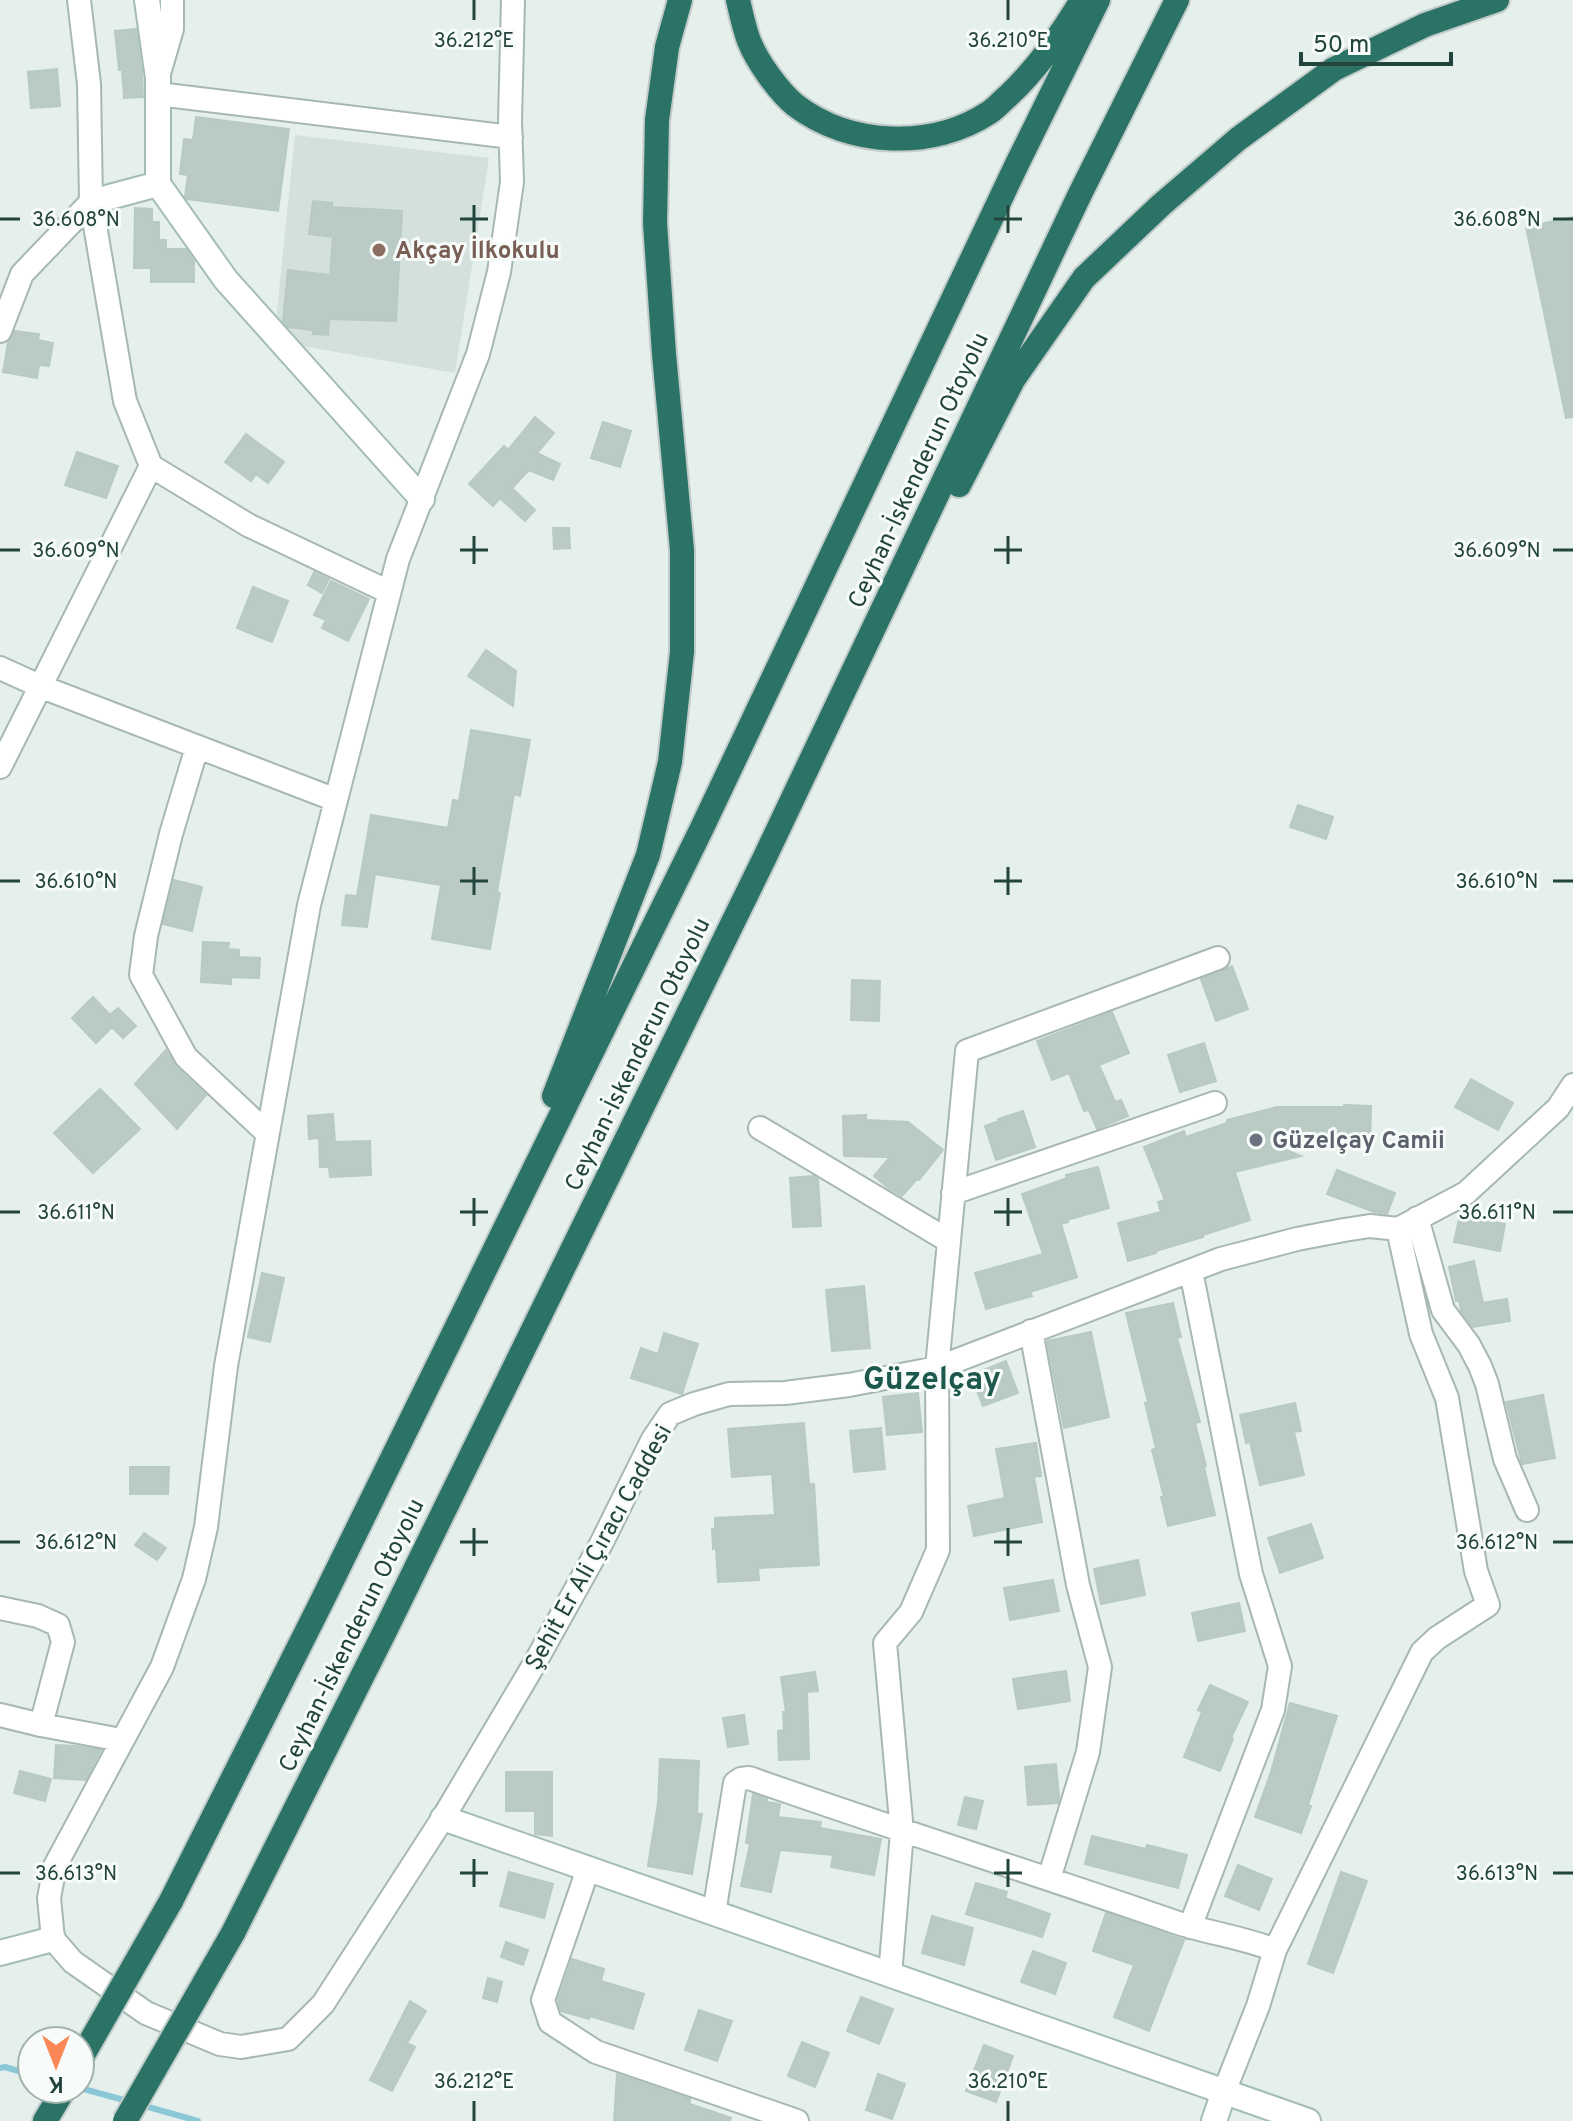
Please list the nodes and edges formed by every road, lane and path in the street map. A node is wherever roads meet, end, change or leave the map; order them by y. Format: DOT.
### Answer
graph roads {
  1 [pos="79,0"];
  2 [pos="147,0"];
  3 [pos="172,0"];
  4 [pos="513,0"];
  5 [pos="680,0"];
  6 [pos="738,0"];
  7 [pos="1082,0"];
  8 [pos="1098,0"];
  9 [pos="1177,0"];
  10 [pos="1497,0"];
  11 [pos="158,86"];
  12 [pos="511,137"];
  13 [pos="158,184"];
  14 [pos="91,202"];
  15 [pos="0,331"];
  16 [pos="151,466"];
  17 [pos="422,499"];
  18 [pos="389,592"];
  19 [pos="0,668"];
  20 [pos="42,687"];
  21 [pos="197,747"];
  22 [pos="0,767"];
  23 [pos="336,800"];
  24 [pos="764,859"];
  25 [pos="1218,958"];
  26 [pos="1573,1085"];
  27 [pos="1215,1103"];
  28 [pos="760,1128"];
  29 [pos="267,1133"];
  30 [pos="953,1193"];
  31 [pos="1407,1224"];
  32 [pos="949,1241"];
  33 [pos="1191,1271"];
  34 [pos="468,1305"];
  35 [pos="1031,1331"];
  36 [pos="937,1368"];
  37 [pos="1527,1510"];
  38 [pos="0,1608"];
  39 [pos="0,1715"];
  40 [pos="41,1725"];
  41 [pos="121,1740"];
  42 [pos="443,1818"];
  43 [pos="902,1832"];
  44 [pos="588,1869"];
  45 [pos="1049,1879"];
  46 [pos="714,1913"];
  47 [pos="1190,1927"];
  48 [pos="53,1939"];
  49 [pos="1275,1950"];
  50 [pos="0,1953"];
  51 [pos="890,1975"];
  52 [pos="96,2032"];
  53 [pos="1224,2092"];
  54 [pos="125,2121"];
  55 [pos="797,2121"];
  56 [pos="1214,2121"];
  57 [pos="1308,2121"];
  1 -- 14 [label="street"];
  2 -- 11 [label="street"];
  3 -- 11 [label="street"];
  4 -- 12 [label="street"];
  5 -- 34 [label="highway"];
  6 -- 7 [label="highway"];
  8 -- 34 [label="highway, Ceyhan-İskenderun Otoyolu"];
  9 -- 24 [label="highway, Ceyhan-İskenderun Otoyolu"];
  10 -- 24 [label="highway"];
  11 -- 12 [label="street"];
  11 -- 13 [label="street"];
  12 -- 17 [label="street"];
  13 -- 14 [label="street"];
  13 -- 17 [label="street"];
  14 -- 15 [label="street"];
  14 -- 16 [label="street"];
  16 -- 18 [label="street"];
  16 -- 20 [label="street"];
  17 -- 18 [label="street"];
  18 -- 23 [label="street"];
  19 -- 20 [label="street"];
  20 -- 21 [label="street"];
  20 -- 22 [label="street"];
  21 -- 23 [label="street"];
  21 -- 29 [label="street"];
  23 -- 29 [label="street"];
  24 -- 54 [label="highway, Ceyhan-İskenderun Otoyolu, bridge"];
  25 -- 30 [label="street"];
  26 -- 31 [label="street, Şehit Er Ali Çıracı Caddesi"];
  27 -- 30 [label="street"];
  28 -- 32 [label="street"];
  29 -- 41 [label="street"];
  30 -- 32 [label="street"];
  31 -- 33 [label="street, Şehit Er Ali Çıracı Caddesi"];
  31 -- 37 [label="street"];
  31 -- 49 [label="street"];
  32 -- 36 [label="street"];
  33 -- 35 [label="street, Şehit Er Ali Çıracı Caddesi"];
  33 -- 47 [label="street"];
  34 -- 52 [label="highway, Ceyhan-İskenderun Otoyolu, bridge"];
  35 -- 36 [label="street, Şehit Er Ali Çıracı Caddesi"];
  35 -- 45 [label="street"];
  36 -- 42 [label="street, Şehit Er Ali Çıracı Caddesi"];
  36 -- 43 [label="street"];
  38 -- 40 [label="street"];
  39 -- 40 [label="street"];
  40 -- 41 [label="street"];
  41 -- 48 [label="street"];
  42 -- 44 [label="street"];
  42 -- 48 [label="street, Şehit Er Ali Çıracı Caddesi"];
  43 -- 45 [label="street"];
  43 -- 46 [label="street"];
  43 -- 51 [label="street"];
  44 -- 46 [label="street"];
  44 -- 55 [label="street"];
  45 -- 47 [label="street"];
  46 -- 51 [label="street"];
  47 -- 49 [label="street"];
  48 -- 50 [label="street"];
  49 -- 53 [label="street"];
  51 -- 53 [label="street"];
  53 -- 56 [label="street"];
  53 -- 57 [label="street"];
}
